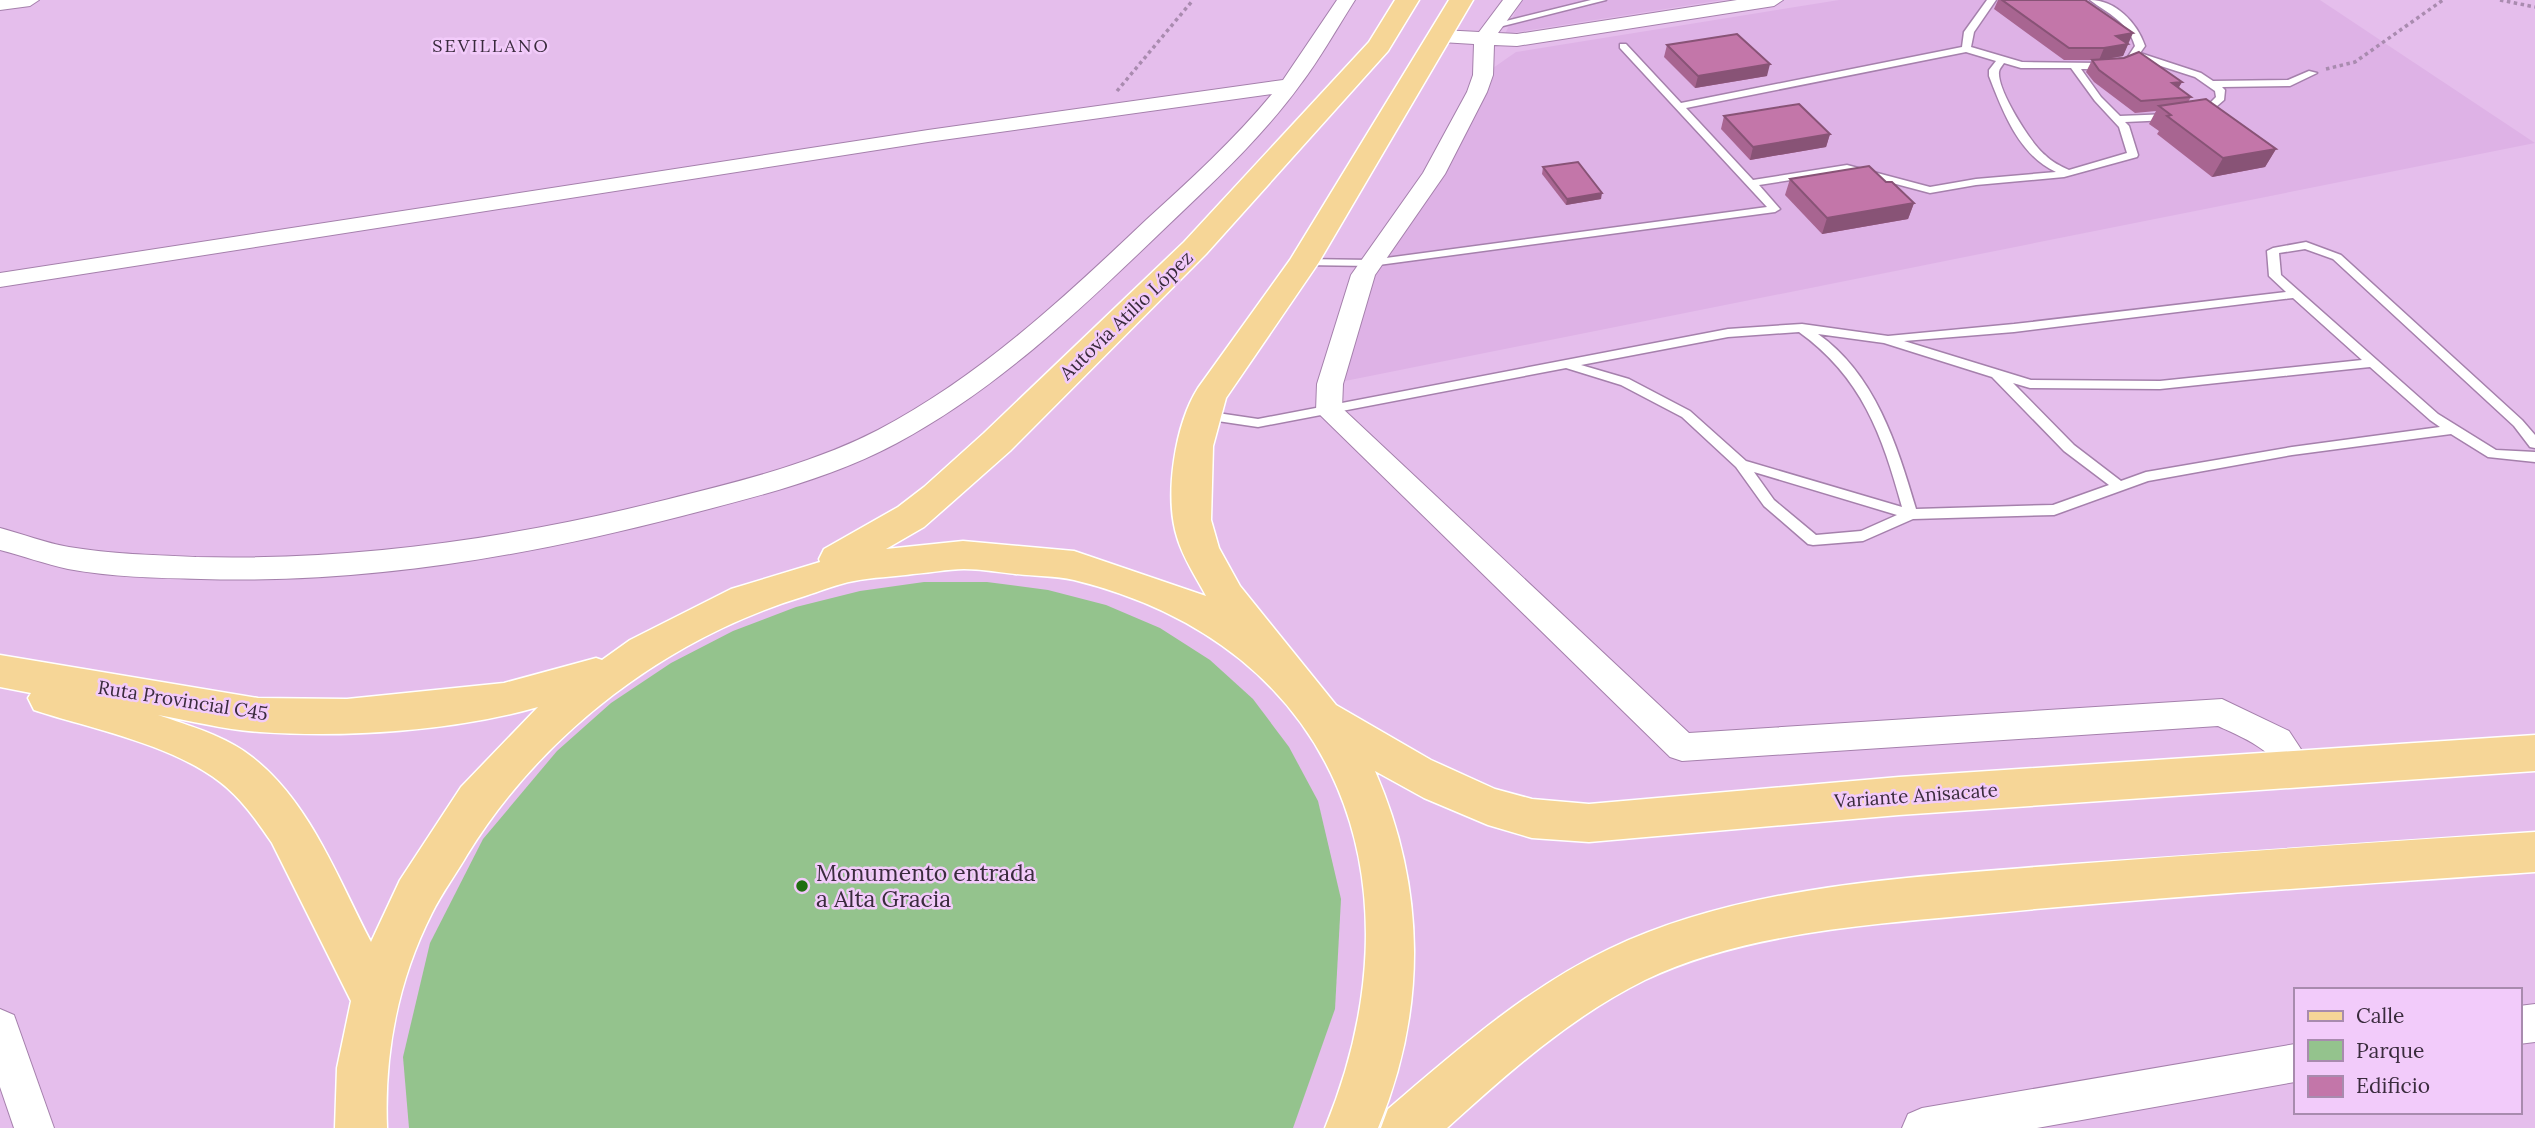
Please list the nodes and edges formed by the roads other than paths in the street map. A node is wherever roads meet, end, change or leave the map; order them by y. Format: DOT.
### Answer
graph roads {
  1 [pos="30,0"];
  2 [pos="1346,0"];
  3 [pos="1407,0"];
  4 [pos="1461,0"];
  5 [pos="1513,0"];
  6 [pos="1602,0"];
  7 [pos="1774,0"];
  8 [pos="1992,0"];
  9 [pos="2094,0"];
  10 [pos="0,4"];
  11 [pos="1489,32"];
  12 [pos="1441,36"];
  13 [pos="1623,46"];
  14 [pos="1966,49"];
  15 [pos="2134,54"];
  16 [pos="2001,60"];
  17 [pos="2073,65"];
  18 [pos="2312,73"];
  19 [pos="2212,84"];
  20 [pos="1290,85"];
  21 [pos="1679,106"];
  22 [pos="2118,119"];
  23 [pos="2068,173"];
  24 [pos="1752,183"];
  25 [pos="1304,262"];
  26 [pos="1371,263"];
  27 [pos="0,280"];
  28 [pos="2295,294"];
  29 [pos="1802,328"];
  30 [pos="1885,339"];
  31 [pos="2371,363"];
  32 [pos="1567,366"];
  33 [pos="1997,373"];
  34 [pos="1329,411"];
  35 [pos="1203,414"];
  36 [pos="2454,429"];
  37 [pos="2535,444"];
  38 [pos="2535,457"];
  39 [pos="1741,464"];
  40 [pos="2120,486"];
  41 [pos="1911,514"];
  42 [pos="0,539"];
  43 [pos="798,580"];
  44 [pos="615,669"];
  45 [pos="0,670"];
  46 [pos="1285,675"];
  47 [pos="0,682"];
  48 [pos="1321,717"];
  49 [pos="2535,753"];
  50 [pos="2297,769"];
  51 [pos="2535,852"];
  52 [pos="375,998"];
  53 [pos="0,1028"];
  54 [pos="2294,1063"];
  55 [pos="34,1128"];
  56 [pos="361,1128"];
  57 [pos="1352,1128"];
  58 [pos="1407,1128"];
  59 [pos="1922,1128"];
  1 -- 10 [label="street"];
  2 -- 20 [label="street"];
  3 -- 43 [label="main road, Autovía Atilio López"];
  4 -- 12 [label="main road, Autovía Atilio López"];
  5 -- 11 [label="street"];
  6 -- 11 [label="lane"];
  7 -- 11 [label="street"];
  8 -- 14 [label="lane"];
  9 -- 15 [label="lane"];
  11 -- 12 [label="street"];
  11 -- 26 [label="street"];
  12 -- 25 [label="main road, Autovía Atilio López"];
  13 -- 21 [label="lane"];
  14 -- 16 [label="lane"];
  14 -- 21 [label="lane"];
  15 -- 17 [label="lane"];
  15 -- 19 [label="lane"];
  16 -- 17 [label="lane"];
  16 -- 23 [label="lane"];
  17 -- 22 [label="lane"];
  18 -- 19 [label="lane"];
  19 -- 22 [label="lane"];
  20 -- 27 [label="street"];
  20 -- 42 [label="street"];
  21 -- 24 [label="lane"];
  22 -- 23 [label="lane"];
  23 -- 24 [label="lane"];
  24 -- 26 [label="lane"];
  25 -- 26 [label="lane"];
  25 -- 35 [label="main road, Autovía Atilio López"];
  26 -- 34 [label="street"];
  28 -- 30 [label="lane"];
  28 -- 31 [label="lane"];
  28 -- 37 [label="lane"];
  29 -- 30 [label="lane"];
  29 -- 32 [label="lane"];
  29 -- 41 [label="lane"];
  30 -- 33 [label="lane"];
  31 -- 33 [label="lane"];
  31 -- 36 [label="lane"];
  32 -- 34 [label="lane"];
  32 -- 39 [label="lane"];
  33 -- 40 [label="lane"];
  34 -- 35 [label="lane"];
  34 -- 50 [label="street"];
  35 -- 46 [label="main road, Autovía Atilio López"];
  36 -- 38 [label="lane"];
  36 -- 40 [label="lane"];
  39 -- 41 [label="lane"];
  39 -- 41 [label="lane"];
  40 -- 41 [label="lane"];
  43 -- 44 [label="main road, Autovía Atilio López"];
  43 -- 46 [label="main road, Autovía Atilio López"];
  44 -- 45 [label="main road, Ruta Provincial C45"];
  44 -- 52 [label="main road, Autovía Atilio López"];
  46 -- 48 [label="main road, Autovía Atilio López"];
  47 -- 52 [label="main road, Ruta Provincial C45"];
  48 -- 50 [label="main road, Variante Anisacate"];
  48 -- 57 [label="main road, Autovía Atilio López"];
  49 -- 50 [label="main road, Variante Anisacate"];
  51 -- 58 [label="main road"];
  52 -- 56 [label="main road, Autovía Atilio López"];
  53 -- 55 [label="street"];
  54 -- 59 [label="street"];
}
